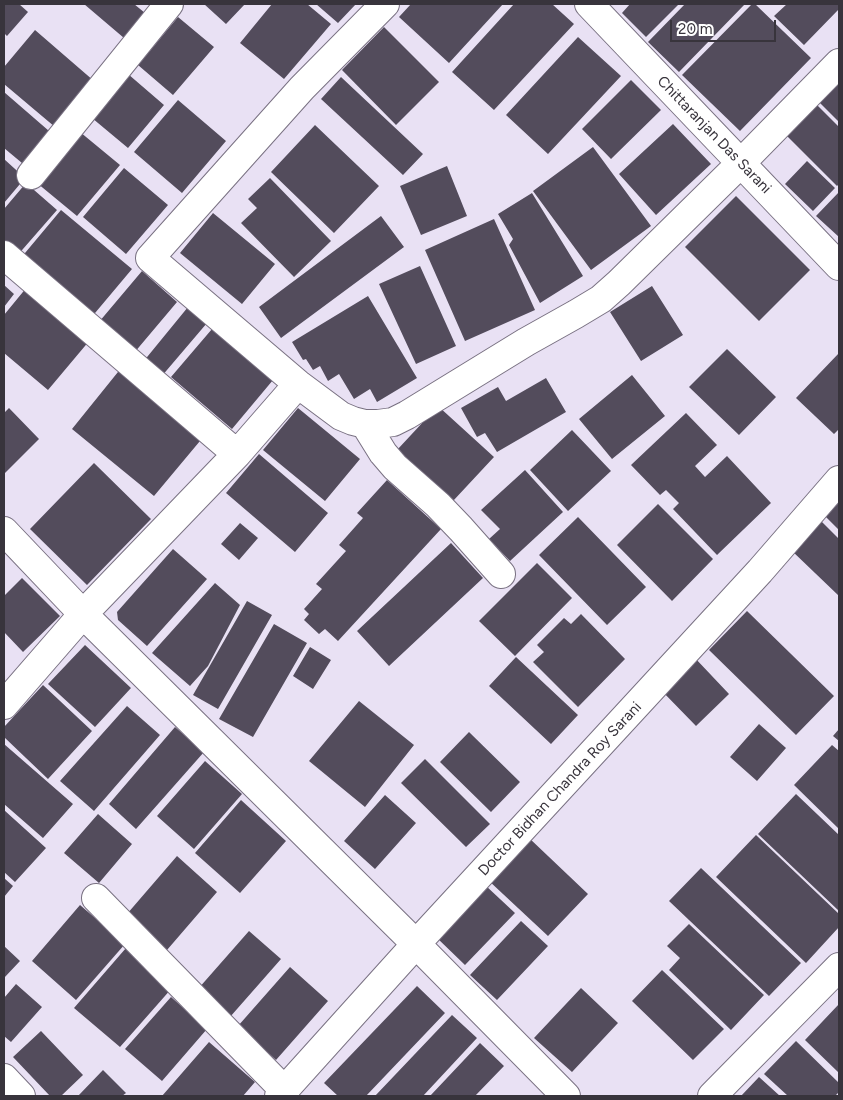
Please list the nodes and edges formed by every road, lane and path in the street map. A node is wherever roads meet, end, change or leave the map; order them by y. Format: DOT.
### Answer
graph roads {
  1 [pos="169,4"];
  2 [pos="385,4"];
  3 [pos="589,4"];
  4 [pos="839,63"];
  5 [pos="742,163"];
  6 [pos="31,175"];
  7 [pos="4,255"];
  8 [pos="839,266"];
  9 [pos="298,384"];
  10 [pos="365,424"];
  11 [pos="237,454"];
  12 [pos="839,480"];
  13 [pos="4,531"];
  14 [pos="501,574"];
  15 [pos="83,614"];
  16 [pos="4,705"];
  17 [pos="96,898"];
  18 [pos="416,944"];
  19 [pos="839,967"];
  20 [pos="4,1078"];
  21 [pos="281,1093"];
  22 [pos="21,1096"];
  23 [pos="566,1096"];
  24 [pos="712,1096"];
  1 -- 6 [label="street"];
  2 -- 9 [label="street"];
  3 -- 5 [label="street, Chittaranjan Das Sarani"];
  4 -- 5 [label="street"];
  5 -- 8 [label="street, Chittaranjan Das Sarani"];
  5 -- 10 [label="street"];
  7 -- 11 [label="street"];
  9 -- 10 [label="street"];
  9 -- 11 [label="street"];
  10 -- 14 [label="street"];
  11 -- 15 [label="street"];
  12 -- 18 [label="street, Doctor Bidhan Chandra Roy Sarani"];
  13 -- 15 [label="street"];
  15 -- 16 [label="street"];
  15 -- 18 [label="street"];
  17 -- 21 [label="street"];
  18 -- 21 [label="street, Doctor Bidhan Chandra Roy Sarani"];
  18 -- 23 [label="street"];
  19 -- 24 [label="street"];
  20 -- 22 [label="street"];
}
